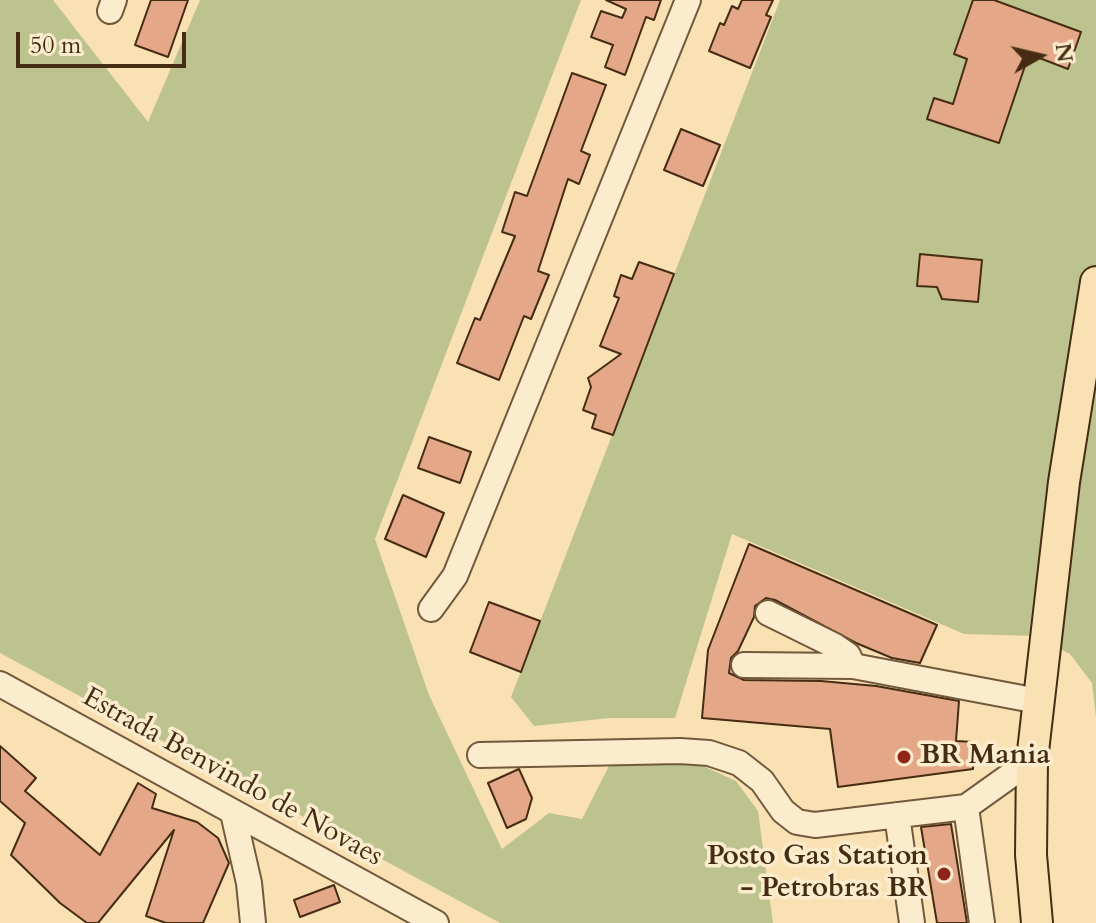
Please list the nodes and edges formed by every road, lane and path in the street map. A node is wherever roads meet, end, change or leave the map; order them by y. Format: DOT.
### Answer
graph roads {
  1 [pos="688,0"];
  2 [pos="1096,282"];
  3 [pos="431,609"];
  4 [pos="768,613"];
  5 [pos="744,665"];
  6 [pos="853,666"];
  7 [pos="0,684"];
  8 [pos="1038,701"];
  9 [pos="480,755"];
  10 [pos="1032,760"];
  11 [pos="966,807"];
  12 [pos="233,813"];
  13 [pos="897,815"];
  14 [pos="1039,916"];
  15 [pos="253,923"];
  16 [pos="436,923"];
  17 [pos="912,923"];
  18 [pos="982,923"];
  1 -- 3 [label="street"];
  2 -- 8 [label="main road"];
  4 -- 6 [label="street"];
  5 -- 6 [label="street"];
  6 -- 8 [label="street"];
  7 -- 12 [label="street, Estrada Benvindo de Novaes"];
  8 -- 10 [label="main road"];
  9 -- 13 [label="street"];
  10 -- 11 [label="street"];
  10 -- 14 [label="main road"];
  11 -- 13 [label="street"];
  11 -- 18 [label="street"];
  12 -- 15 [label="street"];
  12 -- 16 [label="street, Estrada Benvindo de Novaes"];
  13 -- 17 [label="street"];
}
